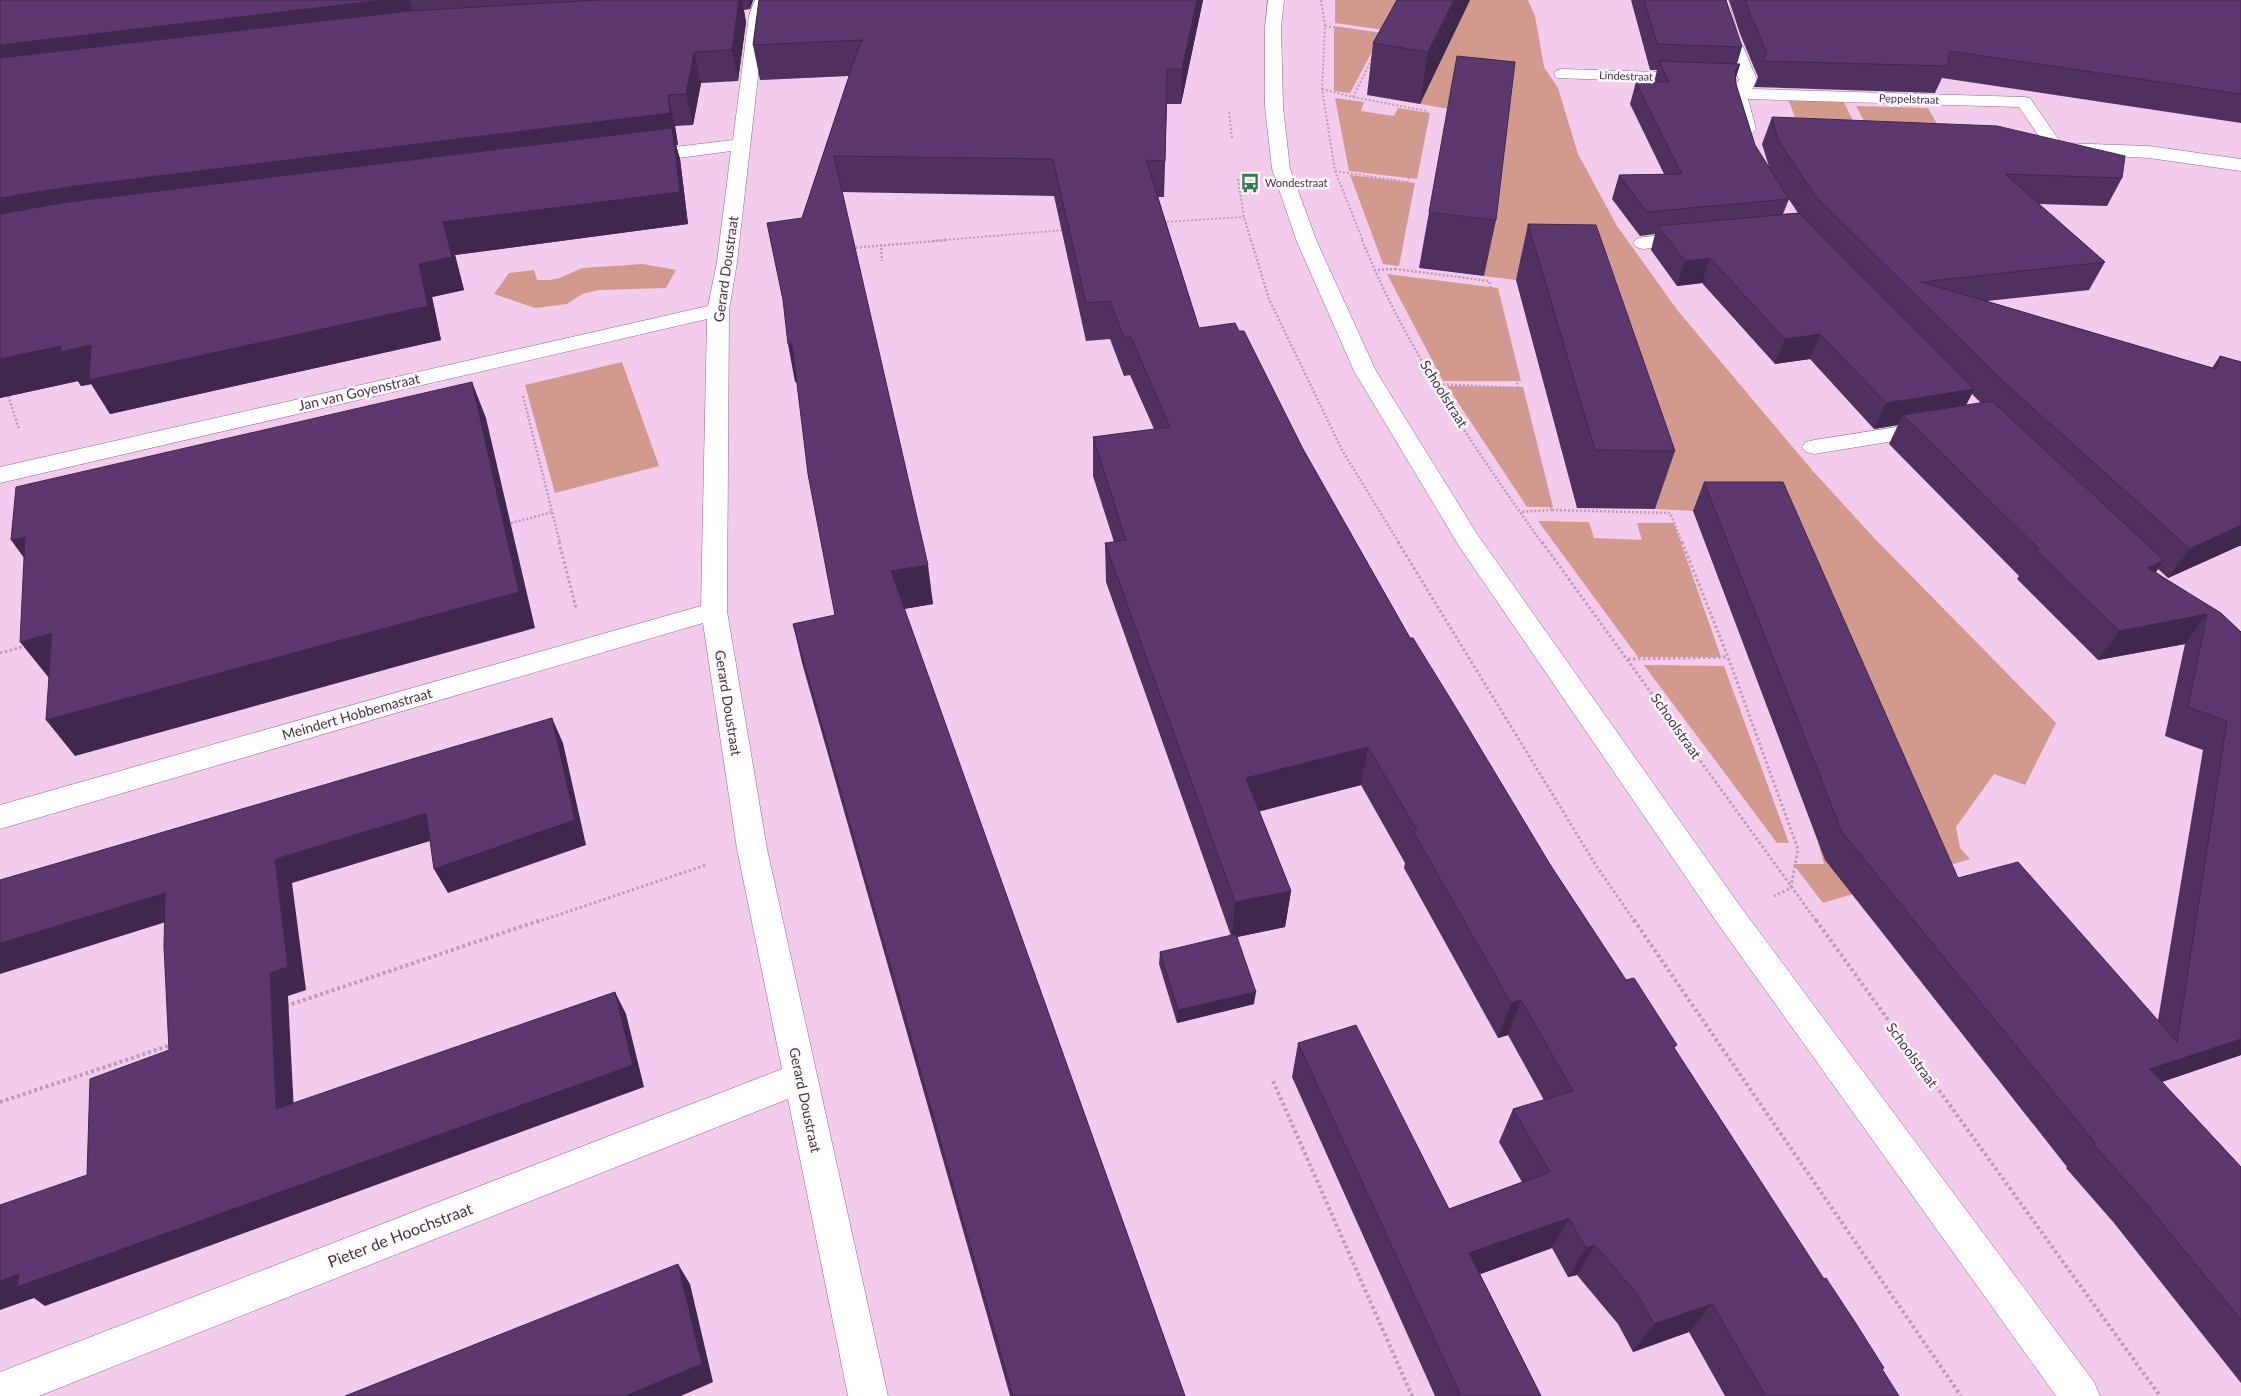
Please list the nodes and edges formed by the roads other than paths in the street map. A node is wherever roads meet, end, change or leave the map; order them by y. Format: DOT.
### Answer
graph roads {
  1 [pos="1276,0"];
  2 [pos="1720,0"];
  3 [pos="753,11"];
  4 [pos="1563,74"];
  5 [pos="1709,78"];
  6 [pos="1729,79"];
  7 [pos="1744,87"];
  8 [pos="1754,141"];
  9 [pos="742,144"];
  10 [pos="624,159"];
  11 [pos="2241,165"];
  12 [pos="1710,237"];
  13 [pos="1643,243"];
  14 [pos="718,310"];
  15 [pos="1952,425"];
  16 [pos="1814,448"];
  17 [pos="0,475"];
  18 [pos="714,611"];
  19 [pos="0,817"];
  20 [pos="800,1078"];
  21 [pos="0,1392"];
  22 [pos="868,1396"];
  23 [pos="2080,1396"];
  1 -- 23 [label="street"];
  2 -- 7 [label="street"];
  3 -- 9 [label="street, Gerard Doustraat"];
  4 -- 5 [label="street, Lindestraat"];
  6 -- 7 [label="street"];
  7 -- 8 [label="street"];
  7 -- 11 [label="street, Peppelstraat"];
  9 -- 10 [label="street"];
  9 -- 14 [label="street, Gerard Doustraat"];
  12 -- 13 [label="street"];
  14 -- 17 [label="street, Jan van Goyenstraat"];
  14 -- 18 [label="street, Gerard Doustraat"];
  15 -- 16 [label="street"];
  18 -- 19 [label="street, Meindert Hobbemastraat"];
  18 -- 20 [label="street, Gerard Doustraat"];
  20 -- 21 [label="street, Pieter de Hoochstraat"];
  20 -- 22 [label="street, Gerard Doustraat"];
}
